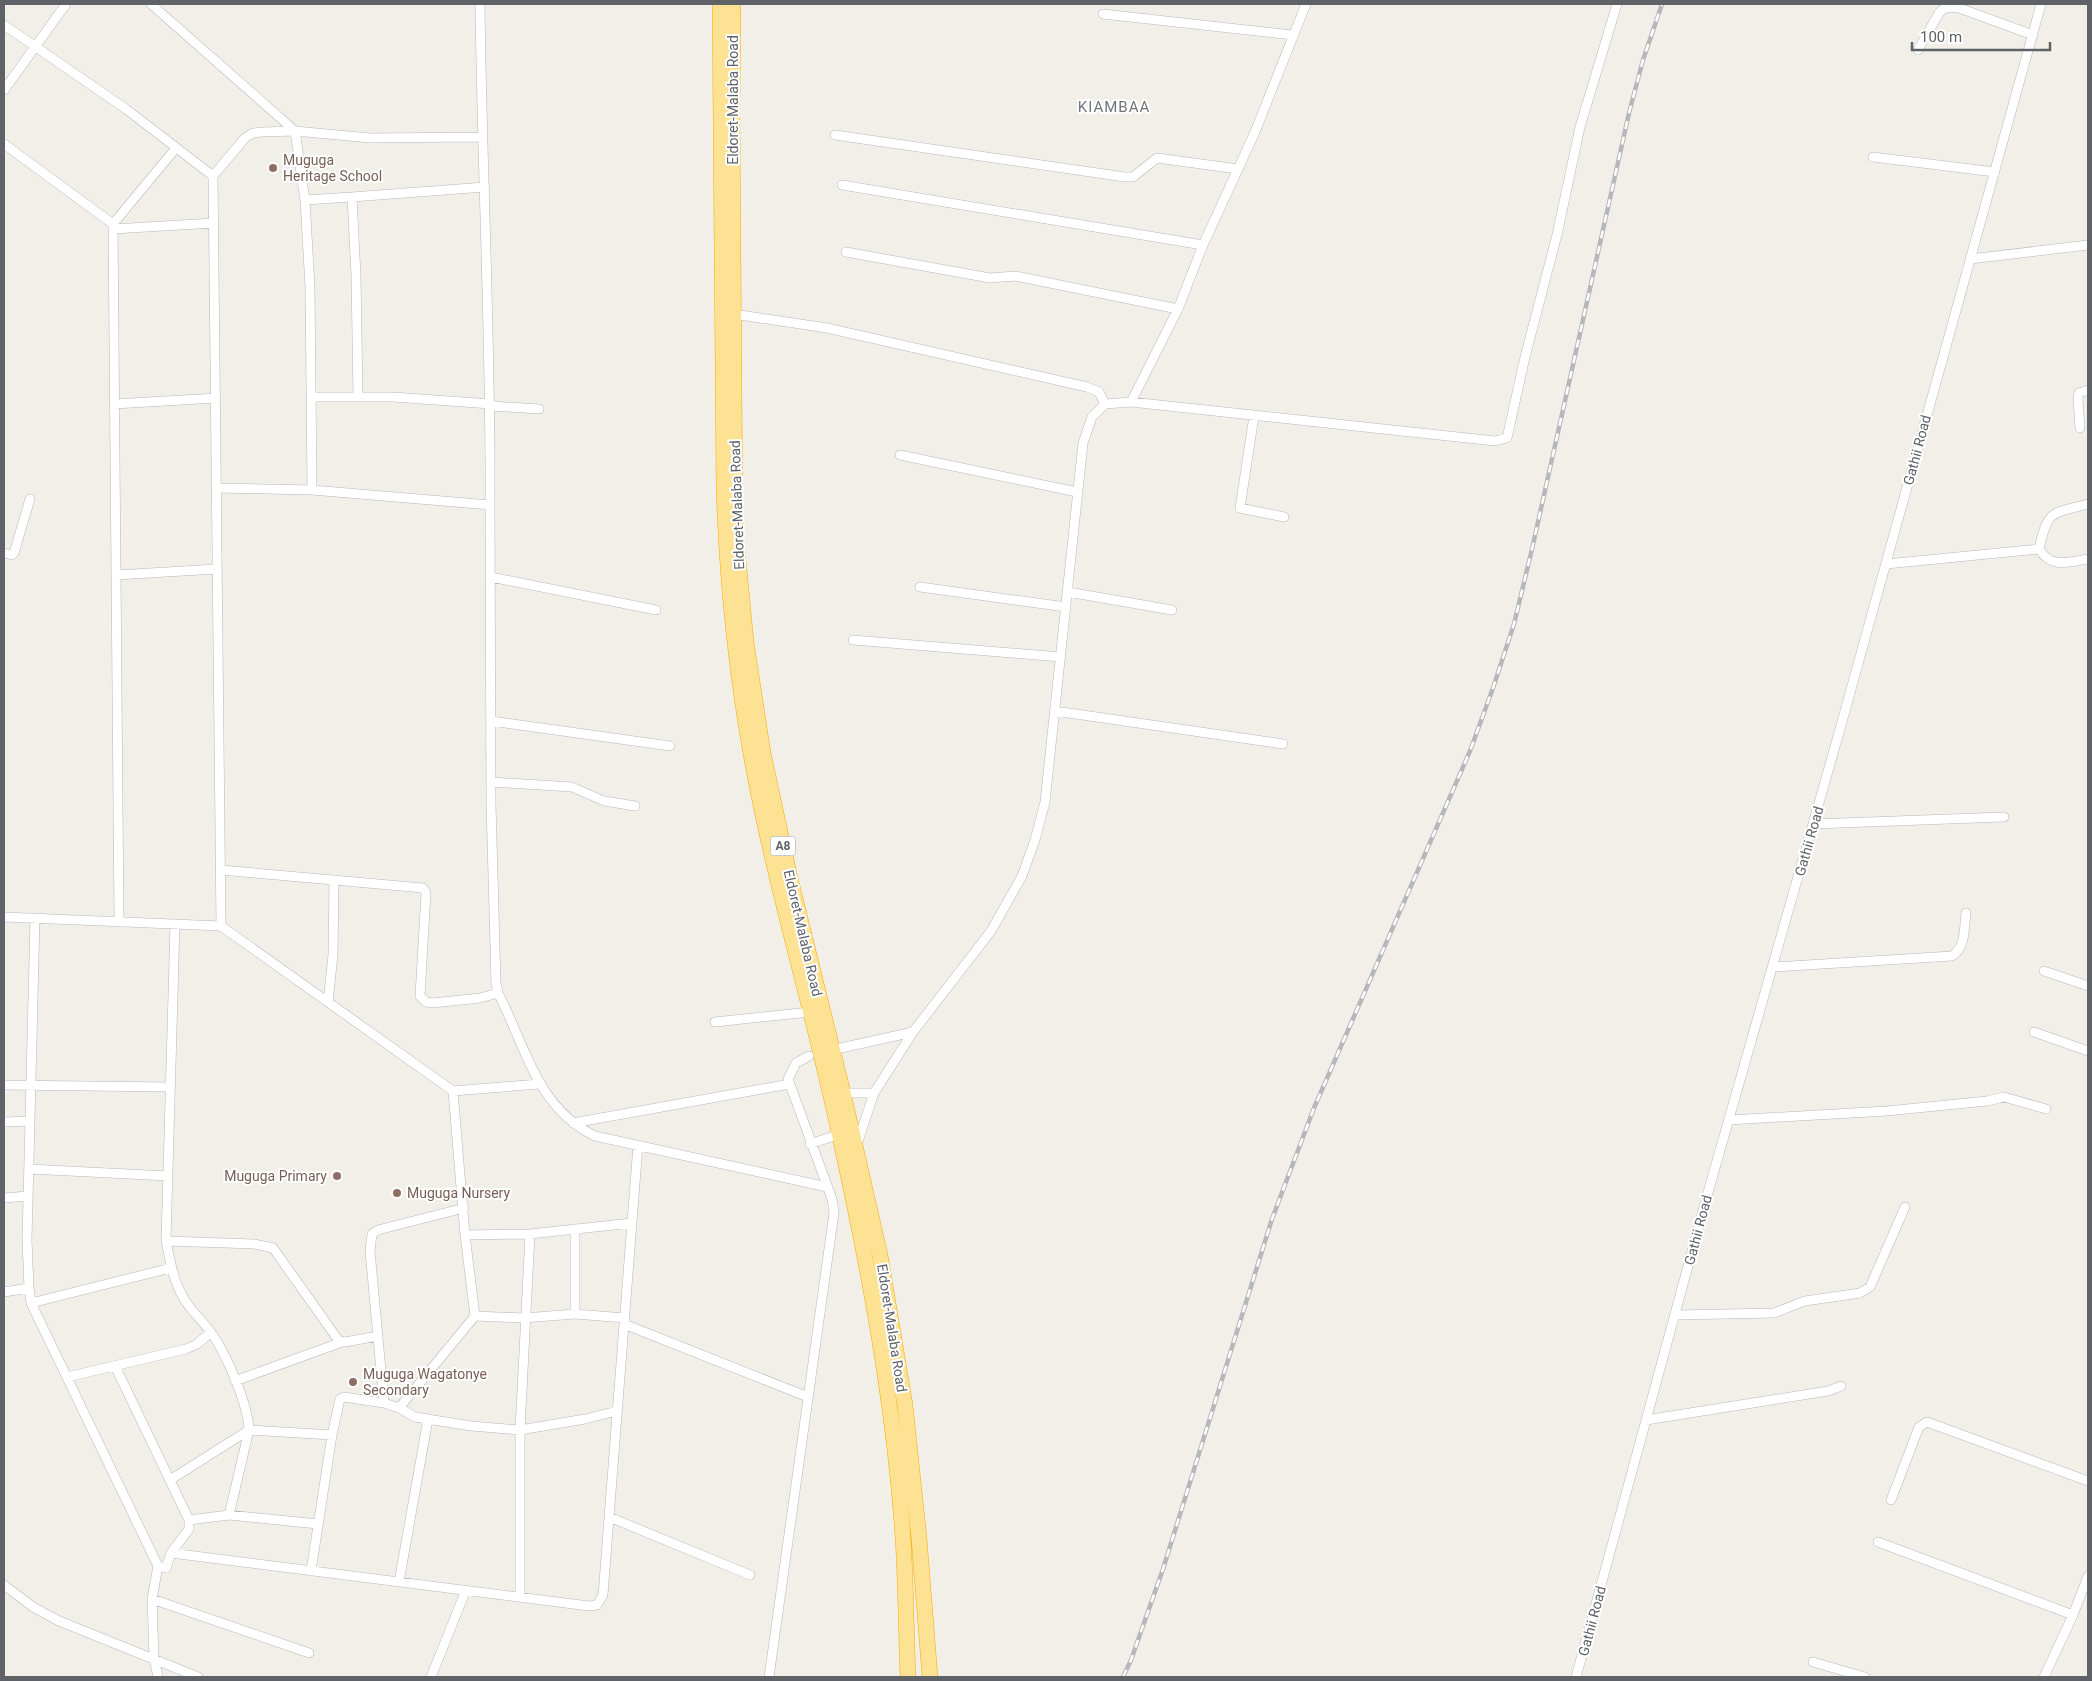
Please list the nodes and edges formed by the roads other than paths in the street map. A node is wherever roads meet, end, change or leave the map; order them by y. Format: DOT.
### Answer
graph roads {
  1 [pos="66,4"];
  2 [pos="152,4"];
  3 [pos="480,4"];
  4 [pos="720,4"];
  5 [pos="733,4"];
  6 [pos="1306,4"];
  7 [pos="1617,4"];
  8 [pos="2041,4"];
  9 [pos="1102,14"];
  10 [pos="4,25"];
  11 [pos="1293,35"];
  12 [pos="2033,35"];
  13 [pos="36,48"];
  14 [pos="1918,50"];
  15 [pos="4,90"];
  16 [pos="294,131"];
  17 [pos="835,135"];
  18 [pos="481,137"];
  19 [pos="4,144"];
  20 [pos="176,148"];
  21 [pos="1873,157"];
  22 [pos="1238,169"];
  23 [pos="1995,172"];
  24 [pos="213,176"];
  25 [pos="842,185"];
  26 [pos="485,187"];
  27 [pos="352,197"];
  28 [pos="305,200"];
  29 [pos="214,223"];
  30 [pos="113,226"];
  31 [pos="1203,245"];
  32 [pos="2088,245"];
  33 [pos="846,252"];
  34 [pos="1970,259"];
  35 [pos="1178,309"];
  36 [pos="733,314"];
  37 [pos="2088,390"];
  38 [pos="358,396"];
  39 [pos="312,397"];
  40 [pos="216,398"];
  41 [pos="1131,402"];
  42 [pos="114,404"];
  43 [pos="1105,404"];
  44 [pos="491,405"];
  45 [pos="539,409"];
  46 [pos="1254,416"];
  47 [pos="2080,428"];
  48 [pos="900,455"];
  49 [pos="217,488"];
  50 [pos="312,490"];
  51 [pos="1078,492"];
  52 [pos="30,499"];
  53 [pos="2088,504"];
  54 [pos="490,505"];
  55 [pos="1284,517"];
  56 [pos="2039,549"];
  57 [pos="4,553"];
  58 [pos="2088,559"];
  59 [pos="1886,564"];
  60 [pos="217,569"];
  61 [pos="116,575"];
  62 [pos="490,577"];
  63 [pos="920,587"];
  64 [pos="1068,592"];
  65 [pos="1066,607"];
  66 [pos="656,610"];
  67 [pos="1172,610"];
  68 [pos="853,640"];
  69 [pos="1061,657"];
  70 [pos="1055,711"];
  71 [pos="491,721"];
  72 [pos="1283,744"];
  73 [pos="670,746"];
  74 [pos="491,782"];
  75 [pos="634,806"];
  76 [pos="2004,818"];
  77 [pos="1813,824"];
  78 [pos="220,870"];
  79 [pos="334,880"];
  80 [pos="1966,913"];
  81 [pos="4,917"];
  82 [pos="35,918"];
  83 [pos="119,922"];
  84 [pos="175,924"];
  85 [pos="221,926"];
  86 [pos="1773,967"];
  87 [pos="2044,971"];
  88 [pos="2088,986"];
  89 [pos="498,993"];
  90 [pos="328,1002"];
  91 [pos="810,1012"];
  92 [pos="715,1022"];
  93 [pos="913,1032"];
  94 [pos="2034,1032"];
  95 [pos="841,1048"];
  96 [pos="2088,1051"];
  97 [pos="808,1056"];
  98 [pos="539,1084"];
  99 [pos="790,1084"];
  100 [pos="4,1085"];
  101 [pos="30,1085"];
  102 [pos="170,1087"];
  103 [pos="453,1091"];
  104 [pos="843,1093"];
  105 [pos="874,1093"];
  106 [pos="2046,1109"];
  107 [pos="1729,1120"];
  108 [pos="29,1121"];
  109 [pos="4,1122"];
  110 [pos="573,1123"];
  111 [pos="840,1134"];
  112 [pos="810,1144"];
  113 [pos="638,1145"];
  114 [pos="855,1149"];
  115 [pos="29,1170"];
  116 [pos="168,1176"];
  117 [pos="827,1187"];
  118 [pos="28,1196"];
  119 [pos="4,1198"];
  120 [pos="1904,1207"];
  121 [pos="464,1208"];
  122 [pos="632,1223"];
  123 [pos="576,1229"];
  124 [pos="530,1234"];
  125 [pos="465,1235"];
  126 [pos="166,1241"];
  127 [pos="172,1268"];
  128 [pos="29,1288"];
  129 [pos="4,1292"];
  130 [pos="31,1303"];
  131 [pos="575,1314"];
  132 [pos="1675,1315"];
  133 [pos="475,1316"];
  134 [pos="524,1318"];
  135 [pos="624,1321"];
  136 [pos="210,1332"];
  137 [pos="378,1336"];
  138 [pos="342,1342"];
  139 [pos="115,1366"];
  140 [pos="67,1377"];
  141 [pos="235,1381"];
  142 [pos="1841,1386"];
  143 [pos="808,1396"];
  144 [pos="384,1403"];
  145 [pos="399,1408"];
  146 [pos="617,1411"];
  147 [pos="428,1419"];
  148 [pos="1646,1420"];
  149 [pos="249,1430"];
  150 [pos="520,1430"];
  151 [pos="332,1435"];
  152 [pos="170,1480"];
  153 [pos="2088,1481"];
  154 [pos="1890,1500"];
  155 [pos="229,1515"];
  156 [pos="609,1517"];
  157 [pos="189,1520"];
  158 [pos="318,1524"];
  159 [pos="1878,1542"];
  160 [pos="171,1553"];
  161 [pos="158,1566"];
  162 [pos="311,1571"];
  163 [pos="750,1575"];
  164 [pos="2088,1576"];
  165 [pos="399,1582"];
  166 [pos="4,1585"];
  167 [pos="466,1590"];
  168 [pos="520,1597"];
  169 [pos="152,1599"];
  170 [pos="2073,1615"];
  171 [pos="309,1653"];
  172 [pos="154,1658"];
  173 [pos="1813,1662"];
  174 [pos="158,1677"];
  175 [pos="198,1677"];
  176 [pos="431,1677"];
  177 [pos="769,1677"];
  178 [pos="908,1677"];
  179 [pos="930,1677"];
  180 [pos="1576,1677"];
  181 [pos="1865,1677"];
  182 [pos="2044,1677"];
  1 -- 13 [label="street"];
  2 -- 16 [label="street"];
  3 -- 18 [label="street"];
  4 -- 91 [label="highway, Eldoret-Malaba Road / A8"];
  5 -- 36 [label="highway, Eldoret-Malaba Road / A8"];
  6 -- 11 [label="street"];
  7 -- 46 [label="street"];
  8 -- 12 [label="street, Gathii Road"];
  9 -- 11 [label="street"];
  10 -- 13 [label="street"];
  11 -- 22 [label="street"];
  12 -- 14 [label="street"];
  12 -- 23 [label="street, Gathii Road"];
  13 -- 15 [label="street"];
  13 -- 20 [label="street"];
  16 -- 18 [label="street"];
  16 -- 24 [label="street"];
  16 -- 28 [label="street"];
  17 -- 22 [label="street"];
  18 -- 26 [label="street"];
  19 -- 30 [label="street"];
  20 -- 24 [label="street"];
  20 -- 30 [label="street"];
  21 -- 23 [label="street"];
  22 -- 31 [label="street"];
  23 -- 34 [label="street, Gathii Road"];
  24 -- 29 [label="street"];
  25 -- 31 [label="street"];
  26 -- 27 [label="street"];
  26 -- 44 [label="street"];
  27 -- 28 [label="street"];
  27 -- 38 [label="street"];
  28 -- 39 [label="street"];
  29 -- 30 [label="street"];
  29 -- 40 [label="street"];
  30 -- 42 [label="street"];
  31 -- 35 [label="street"];
  32 -- 34 [label="street"];
  33 -- 35 [label="street"];
  34 -- 59 [label="street, Gathii Road"];
  35 -- 41 [label="street"];
  36 -- 43 [label="street"];
  36 -- 104 [label="highway, Eldoret-Malaba Road / A8"];
  37 -- 47 [label="street"];
  38 -- 39 [label="street"];
  38 -- 44 [label="street"];
  39 -- 50 [label="street"];
  40 -- 42 [label="street"];
  40 -- 49 [label="street"];
  41 -- 43 [label="street"];
  41 -- 46 [label="street"];
  42 -- 61 [label="street"];
  43 -- 51 [label="street"];
  44 -- 45 [label="street"];
  44 -- 54 [label="street"];
  46 -- 55 [label="street"];
  48 -- 51 [label="street"];
  49 -- 50 [label="street"];
  49 -- 60 [label="street"];
  50 -- 54 [label="street"];
  51 -- 64 [label="street"];
  52 -- 57 [label="street"];
  53 -- 56 [label="street"];
  54 -- 62 [label="street"];
  56 -- 58 [label="street"];
  56 -- 59 [label="street"];
  59 -- 77 [label="street, Gathii Road"];
  60 -- 61 [label="street"];
  60 -- 78 [label="street"];
  61 -- 83 [label="street"];
  62 -- 66 [label="street"];
  62 -- 71 [label="street"];
  63 -- 65 [label="street"];
  64 -- 65 [label="street"];
  64 -- 67 [label="street"];
  65 -- 69 [label="street"];
  68 -- 69 [label="street"];
  69 -- 70 [label="street"];
  70 -- 72 [label="street"];
  70 -- 93 [label="street"];
  71 -- 73 [label="street"];
  71 -- 74 [label="street"];
  74 -- 75 [label="street"];
  74 -- 89 [label="street"];
  76 -- 77 [label="street"];
  77 -- 86 [label="street, Gathii Road"];
  78 -- 79 [label="street"];
  78 -- 85 [label="street"];
  79 -- 89 [label="street"];
  79 -- 90 [label="street"];
  80 -- 86 [label="street"];
  81 -- 82 [label="street"];
  82 -- 83 [label="street"];
  82 -- 101 [label="street"];
  83 -- 84 [label="street"];
  84 -- 85 [label="street"];
  84 -- 102 [label="street"];
  85 -- 90 [label="street"];
  86 -- 107 [label="street, Gathii Road"];
  87 -- 88 [label="street"];
  89 -- 98 [label="street"];
  90 -- 103 [label="street"];
  91 -- 92 [label="street"];
  91 -- 111 [label="highway, Eldoret-Malaba Road / A8"];
  93 -- 95 [label="street"];
  93 -- 105 [label="street"];
  94 -- 96 [label="street"];
  97 -- 99 [label="street"];
  98 -- 103 [label="street"];
  98 -- 110 [label="street"];
  99 -- 110 [label="street"];
  99 -- 112 [label="street"];
  100 -- 101 [label="street"];
  101 -- 102 [label="street"];
  101 -- 108 [label="street"];
  102 -- 116 [label="street"];
  103 -- 121 [label="street"];
  104 -- 105 [label="street"];
  104 -- 114 [label="highway, Eldoret-Malaba Road / A8"];
  105 -- 114 [label="street"];
  106 -- 107 [label="street"];
  107 -- 132 [label="street, Gathii Road"];
  108 -- 109 [label="street"];
  108 -- 115 [label="street"];
  110 -- 113 [label="street"];
  111 -- 112 [label="street"];
  111 -- 178 [label="highway, Eldoret-Malaba Road / A8"];
  112 -- 117 [label="street"];
  113 -- 117 [label="street"];
  113 -- 122 [label="street"];
  114 -- 179 [label="highway, Eldoret-Malaba Road / A8"];
  115 -- 116 [label="street"];
  115 -- 118 [label="street"];
  116 -- 126 [label="street"];
  117 -- 143 [label="street"];
  118 -- 119 [label="street"];
  118 -- 128 [label="street"];
  120 -- 132 [label="street"];
  121 -- 125 [label="street"];
  121 -- 137 [label="street"];
  122 -- 123 [label="street"];
  122 -- 135 [label="street"];
  123 -- 124 [label="street"];
  123 -- 131 [label="street"];
  124 -- 125 [label="street"];
  124 -- 134 [label="street"];
  125 -- 133 [label="street"];
  126 -- 127 [label="street"];
  126 -- 138 [label="street"];
  127 -- 130 [label="street"];
  127 -- 136 [label="street"];
  128 -- 129 [label="street"];
  128 -- 130 [label="street"];
  130 -- 140 [label="street"];
  131 -- 134 [label="street"];
  131 -- 135 [label="street"];
  132 -- 148 [label="street, Gathii Road"];
  133 -- 134 [label="street"];
  133 -- 145 [label="street"];
  134 -- 150 [label="street"];
  135 -- 143 [label="street"];
  135 -- 146 [label="street"];
  136 -- 139 [label="street"];
  136 -- 141 [label="street"];
  137 -- 138 [label="street"];
  137 -- 144 [label="street"];
  138 -- 141 [label="street"];
  139 -- 140 [label="street"];
  139 -- 152 [label="street"];
  140 -- 161 [label="street"];
  141 -- 149 [label="street"];
  142 -- 148 [label="street"];
  143 -- 177 [label="street"];
  144 -- 145 [label="street"];
  144 -- 151 [label="street"];
  145 -- 147 [label="street"];
  146 -- 150 [label="street"];
  146 -- 156 [label="street"];
  147 -- 150 [label="street"];
  147 -- 165 [label="street"];
  148 -- 180 [label="street, Gathii Road"];
  149 -- 151 [label="street"];
  149 -- 152 [label="street"];
  149 -- 155 [label="street"];
  150 -- 168 [label="street"];
  151 -- 158 [label="street"];
  152 -- 157 [label="street"];
  153 -- 154 [label="street"];
  155 -- 157 [label="street"];
  155 -- 158 [label="street"];
  156 -- 163 [label="street"];
  156 -- 168 [label="street"];
  157 -- 160 [label="street"];
  158 -- 162 [label="street"];
  159 -- 170 [label="street"];
  160 -- 161 [label="street"];
  160 -- 162 [label="street"];
  161 -- 169 [label="street"];
  162 -- 165 [label="street"];
  164 -- 170 [label="street"];
  165 -- 167 [label="street"];
  166 -- 172 [label="street"];
  167 -- 168 [label="street"];
  167 -- 176 [label="street"];
  169 -- 171 [label="street"];
  169 -- 172 [label="street"];
  170 -- 182 [label="street"];
  172 -- 174 [label="street"];
  172 -- 175 [label="street"];
  173 -- 181 [label="street"];
}
